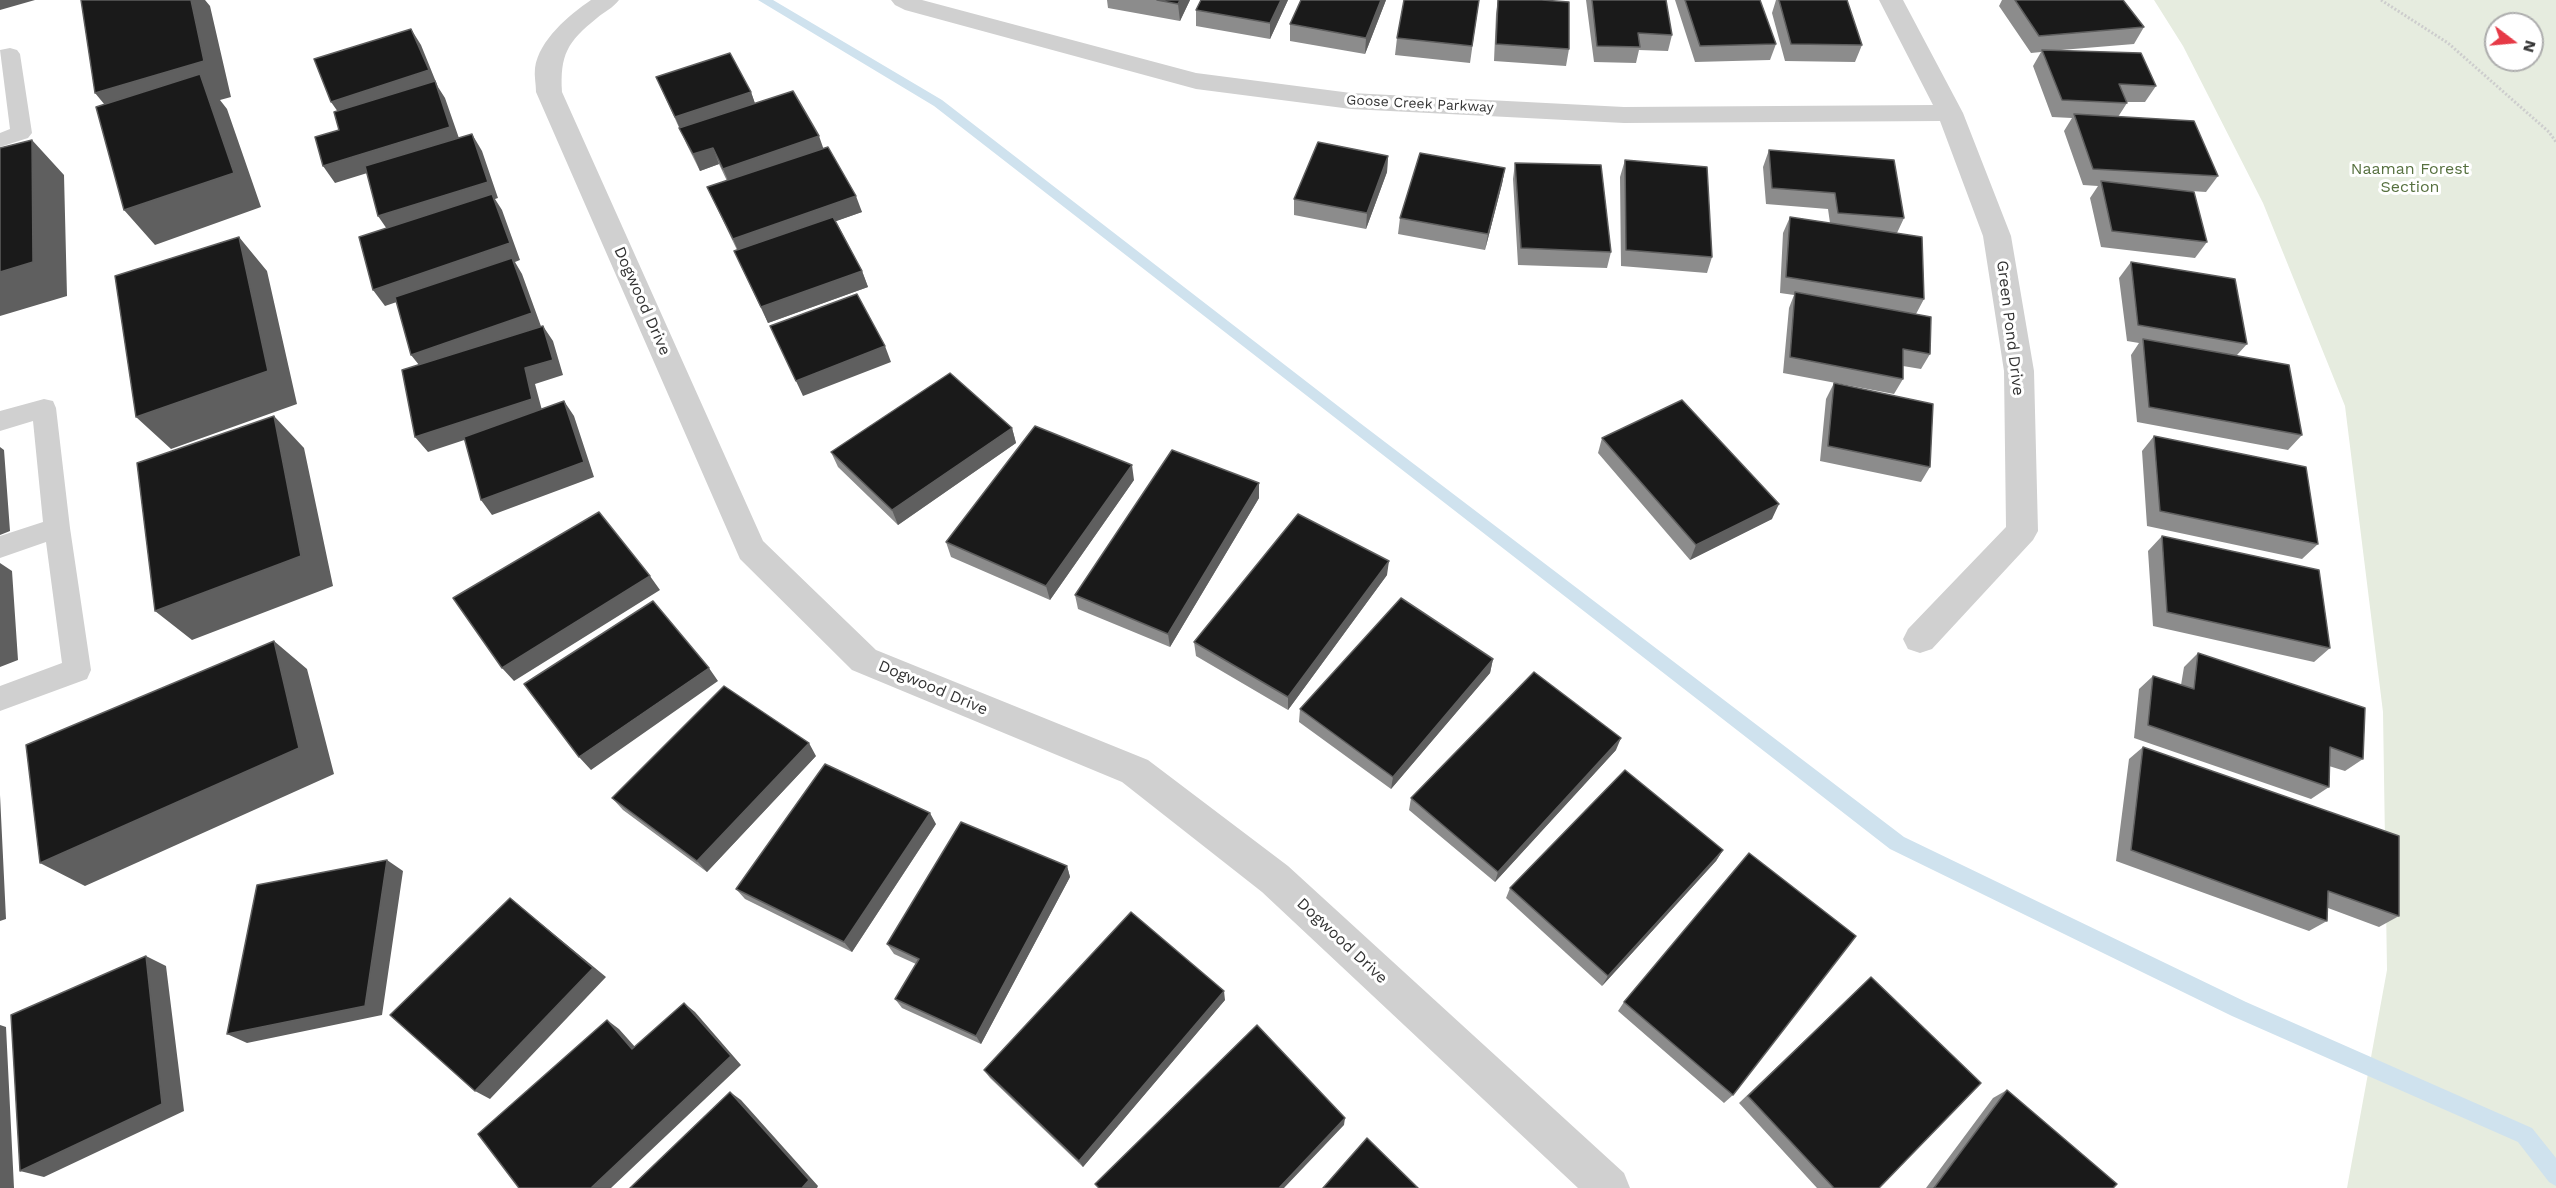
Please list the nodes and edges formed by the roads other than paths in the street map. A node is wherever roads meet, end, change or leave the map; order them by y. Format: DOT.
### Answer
graph roads {
  1 [pos="607,0"];
  2 [pos="903,0"];
  3 [pos="1892,0"];
  4 [pos="0,57"];
  5 [pos="1950,113"];
  6 [pos="0,140"];
  7 [pos="0,421"];
  8 [pos="57,528"];
  9 [pos="0,547"];
  10 [pos="1920,639"];
  11 [pos="0,699"];
  12 [pos="1609,1188"];
  1 -- 12 [label="street, Dogwood Drive"];
  2 -- 5 [label="street, Goose Creek Parkway"];
  3 -- 5 [label="street, Green Pond Drive"];
  4 -- 6 [label="lane"];
  5 -- 10 [label="street, Green Pond Drive"];
  7 -- 8 [label="lane"];
  8 -- 9 [label="lane"];
  8 -- 11 [label="lane"];
}
